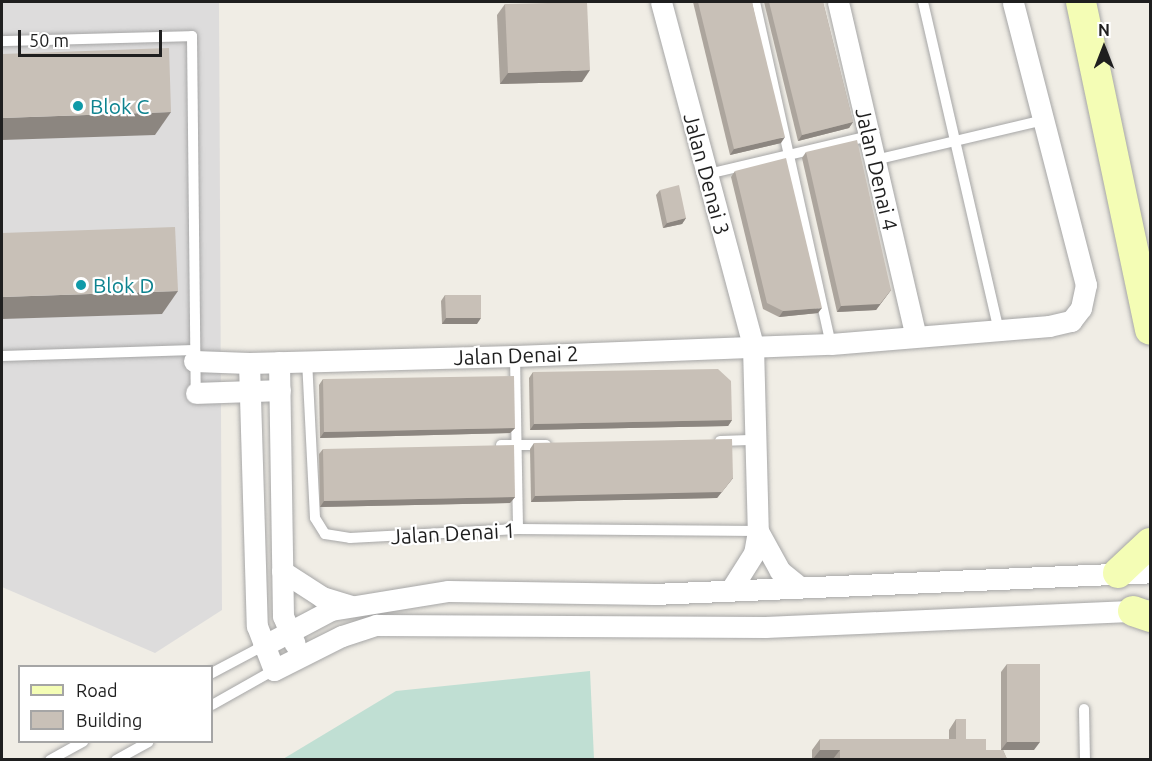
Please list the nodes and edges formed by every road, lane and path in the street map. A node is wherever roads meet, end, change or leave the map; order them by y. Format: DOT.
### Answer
graph roads {
  1 [pos="661,2"];
  2 [pos="755,2"];
  3 [pos="838,2"];
  4 [pos="923,2"];
  5 [pos="1013,2"];
  6 [pos="1081,2"];
  7 [pos="1098,2"];
  8 [pos="2,41"];
  9 [pos="1044,120"];
  10 [pos="869,136"];
  11 [pos="955,141"];
  12 [pos="789,155"];
  13 [pos="875,160"];
  14 [pos="708,174"];
  15 [pos="1150,250"];
  16 [pos="999,330"];
  17 [pos="1150,330"];
  18 [pos="916,336"];
  19 [pos="831,344"];
  20 [pos="753,346"];
  21 [pos="194,355"];
  22 [pos="2,356"];
  23 [pos="515,356"];
  24 [pos="307,360"];
  25 [pos="279,362"];
  26 [pos="249,363"];
  27 [pos="280,390"];
  28 [pos="250,391"];
  29 [pos="196,393"];
  30 [pos="757,440"];
  31 [pos="711,441"];
  32 [pos="562,444"];
  33 [pos="516,445"];
  34 [pos="494,446"];
  35 [pos="519,529"];
  36 [pos="758,531"];
  37 [pos="1150,543"];
  38 [pos="282,572"];
  39 [pos="1150,572"];
  40 [pos="1118,573"];
  41 [pos="800,587"];
  42 [pos="730,591"];
  43 [pos="351,607"];
  44 [pos="1145,612"];
  45 [pos="289,632"];
  46 [pos="263,646"];
  47 [pos="302,656"];
  48 [pos="274,670"];
  49 [pos="213,673"];
  50 [pos="213,704"];
  51 [pos="1084,709"];
  52 [pos="80,743"];
  53 [pos="144,743"];
  54 [pos="50,759"];
  55 [pos="116,759"];
  56 [pos="1085,759"];
  1 -- 14 [label="street, Jalan Denai 3"];
  2 -- 12 [label="lane"];
  3 -- 10 [label="street, Jalan Denai 4"];
  4 -- 11 [label="lane"];
  5 -- 9 [label="street"];
  6 -- 17 [label="main road"];
  7 -- 15 [label="main road"];
  8 -- 21 [label="lane"];
  9 -- 11 [label="lane"];
  9 -- 16 [label="street, Jalan Denai 2"];
  10 -- 12 [label="lane"];
  10 -- 13 [label="street, Jalan Denai 4"];
  11 -- 13 [label="lane"];
  11 -- 16 [label="lane"];
  12 -- 14 [label="lane"];
  12 -- 19 [label="lane"];
  13 -- 18 [label="street, Jalan Denai 4"];
  14 -- 20 [label="street, Jalan Denai 3"];
  16 -- 18 [label="street, Jalan Denai 2"];
  18 -- 19 [label="street, Jalan Denai 2"];
  19 -- 20 [label="street, Jalan Denai 2"];
  20 -- 23 [label="street, Jalan Denai 2"];
  20 -- 30 [label="street, Jalan Denai 3"];
  21 -- 22 [label="lane"];
  21 -- 26 [label="street, Jalan Denai 2"];
  21 -- 29 [label="lane"];
  23 -- 24 [label="street, Jalan Denai 2"];
  23 -- 33 [label="lane"];
  24 -- 25 [label="street, Jalan Denai 2"];
  24 -- 35 [label="lane, Jalan Denai 1"];
  25 -- 26 [label="street, Jalan Denai 2"];
  25 -- 27 [label="street"];
  26 -- 28 [label="street"];
  27 -- 28 [label="street"];
  27 -- 38 [label="street"];
  28 -- 29 [label="street"];
  28 -- 46 [label="street"];
  30 -- 31 [label="lane"];
  30 -- 36 [label="street, Jalan Denai 3"];
  32 -- 33 [label="lane"];
  33 -- 34 [label="lane"];
  33 -- 35 [label="lane"];
  35 -- 36 [label="lane, Jalan Denai 1"];
  36 -- 41 [label="street"];
  36 -- 42 [label="street"];
  37 -- 40 [label="main road"];
  38 -- 43 [label="street"];
  38 -- 45 [label="street"];
  39 -- 40 [label="street"];
  40 -- 41 [label="street"];
  41 -- 42 [label="street"];
  42 -- 43 [label="street"];
  43 -- 45 [label="street"];
  44 -- 47 [label="street"];
  45 -- 46 [label="street"];
  45 -- 47 [label="street"];
  46 -- 48 [label="street"];
  46 -- 49 [label="lane"];
  47 -- 48 [label="street"];
  48 -- 50 [label="lane"];
  51 -- 56 [label="lane"];
  52 -- 54 [label="lane"];
  53 -- 55 [label="lane"];
}
